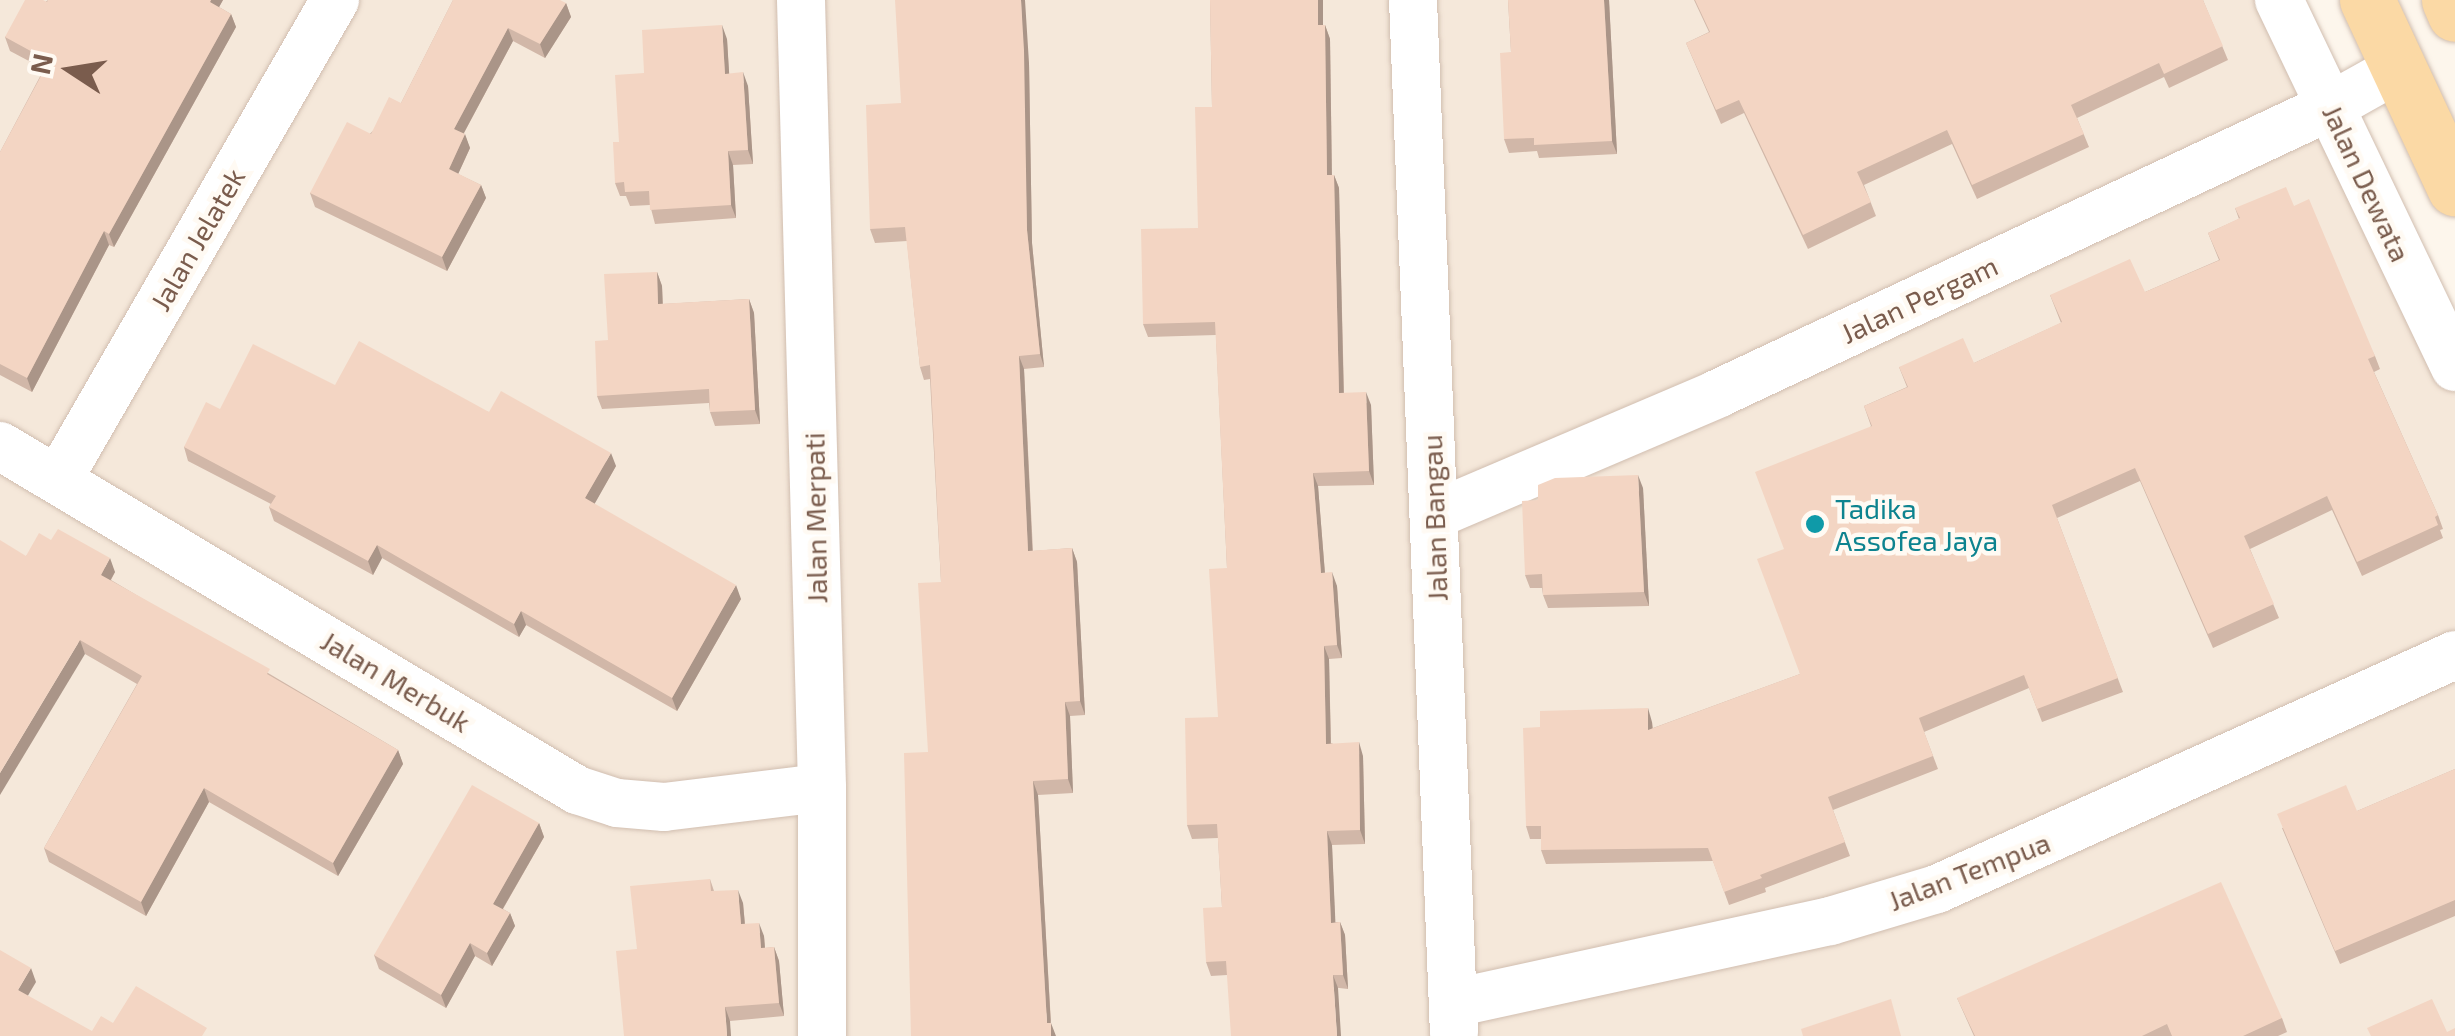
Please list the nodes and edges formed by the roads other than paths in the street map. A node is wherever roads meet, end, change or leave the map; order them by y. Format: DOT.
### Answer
graph roads {
  1 [pos="335,0"];
  2 [pos="801,0"];
  3 [pos="1414,0"];
  4 [pos="2279,0"];
  5 [pos="2367,0"];
  6 [pos="2448,0"];
  7 [pos="2455,14"];
  8 [pos="2397,69"];
  9 [pos="2331,106"];
  10 [pos="2455,189"];
  11 [pos="2455,367"];
  12 [pos="0,446"];
  13 [pos="60,478"];
  14 [pos="1434,515"];
  15 [pos="2455,655"];
  16 [pos="822,788"];
  17 [pos="1454,1020"];
  18 [pos="822,1036"];
  1 -- 13 [label="street, Jalan Jelatek"];
  2 -- 16 [label="street, Jalan Merpati"];
  3 -- 14 [label="street, Jalan Bangau"];
  4 -- 9 [label="street, Jalan Dewata"];
  5 -- 8 [label="main road"];
  6 -- 7 [label="main road"];
  8 -- 9 [label="street, Jalan Pergam"];
  8 -- 10 [label="main road"];
  9 -- 11 [label="street, Jalan Dewata"];
  9 -- 14 [label="street, Jalan Pergam"];
  12 -- 13 [label="street, Jalan Merbuk"];
  13 -- 16 [label="street, Jalan Merbuk"];
  14 -- 17 [label="street, Jalan Bangau"];
  15 -- 17 [label="street, Jalan Tempua"];
  16 -- 18 [label="street, Jalan Merpati"];
}
